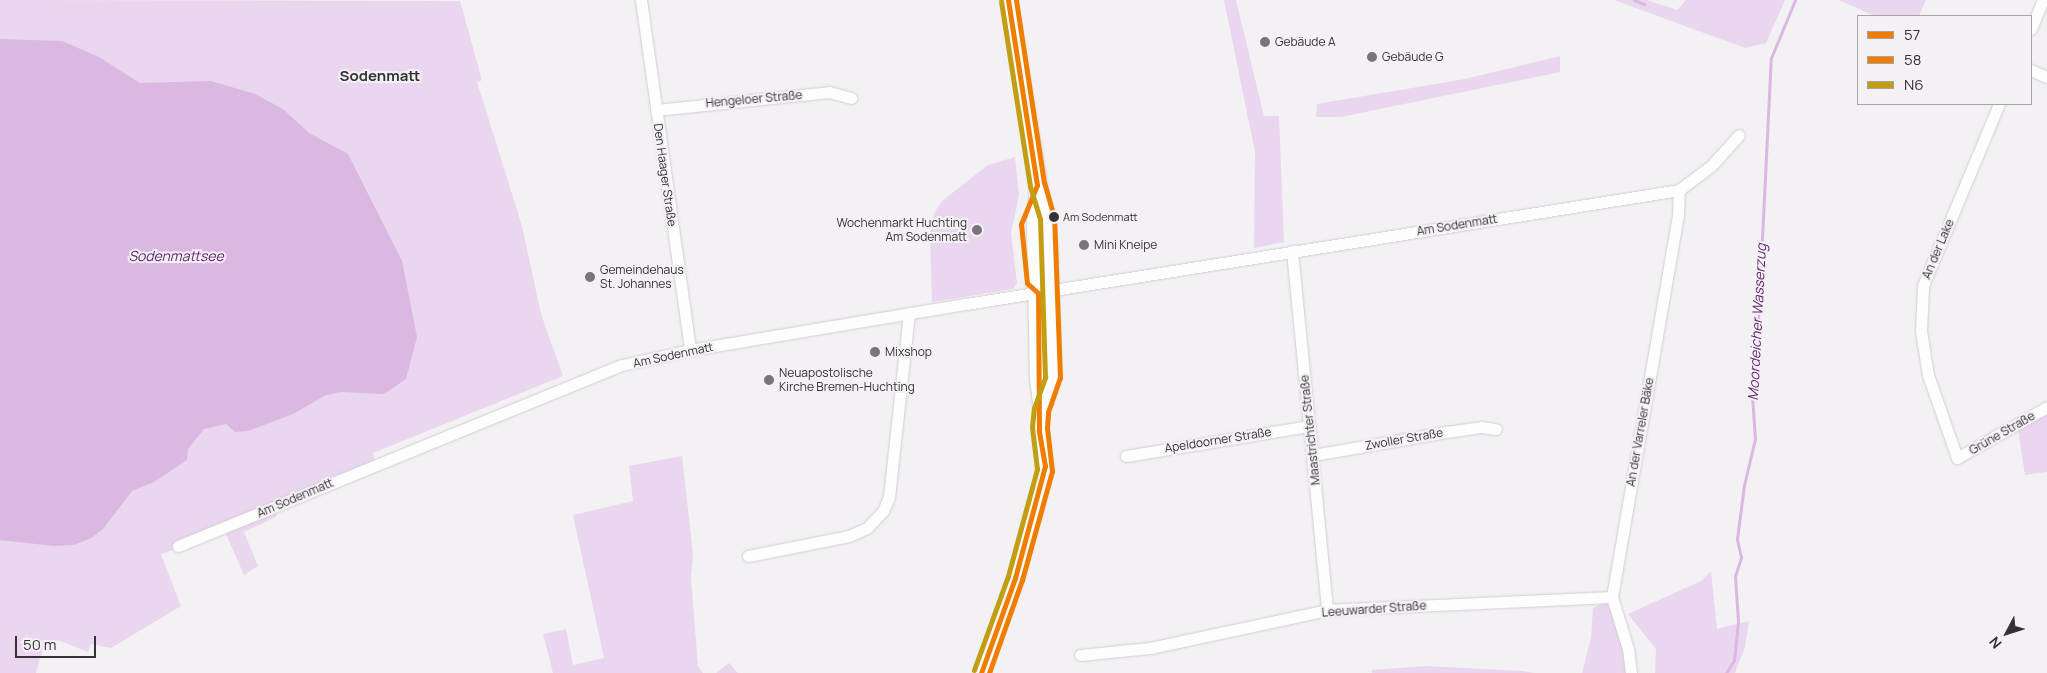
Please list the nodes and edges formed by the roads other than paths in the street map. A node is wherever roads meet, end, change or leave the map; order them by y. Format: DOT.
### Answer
graph roads {
  1 [pos="641,0"];
  2 [pos="1008,0"];
  3 [pos="2043,0"];
  4 [pos="2032,27"];
  5 [pos="2032,70"];
  6 [pos="2047,76"];
  7 [pos="851,98"];
  8 [pos="1999,105"];
  9 [pos="656,110"];
  10 [pos="1739,135"];
  11 [pos="1679,190"];
  12 [pos="1292,251"];
  13 [pos="1045,292"];
  14 [pos="909,314"];
  15 [pos="690,350"];
  16 [pos="2047,407"];
  17 [pos="1310,426"];
  18 [pos="1496,429"];
  19 [pos="1313,455"];
  20 [pos="1126,456"];
  21 [pos="1957,458"];
  22 [pos="178,546"];
  23 [pos="748,556"];
  24 [pos="1612,598"];
  25 [pos="1326,610"];
  26 [pos="1080,655"];
  27 [pos="981,673"];
  28 [pos="1631,673"];
  1 -- 9 [label="street, Den Haager Straße"];
  2 -- 13 [label="main road"];
  3 -- 4 [label="street"];
  5 -- 6 [label="street"];
  7 -- 9 [label="street, Hengeloer Straße"];
  8 -- 21 [label="street, An der Lake"];
  9 -- 15 [label="street, Den Haager Straße"];
  10 -- 11 [label="street, Am Sodenmatt"];
  11 -- 12 [label="street, Am Sodenmatt"];
  11 -- 24 [label="street, An der Varreler Bäke"];
  12 -- 13 [label="street, Am Sodenmatt"];
  12 -- 17 [label="street, Maastrichter Straße"];
  13 -- 14 [label="street, Am Sodenmatt"];
  13 -- 27 [label="main road"];
  14 -- 15 [label="street, Am Sodenmatt"];
  14 -- 23 [label="street"];
  15 -- 22 [label="street, Am Sodenmatt"];
  16 -- 21 [label="street, Grüne Straße"];
  17 -- 19 [label="street, Maastrichter Straße"];
  17 -- 20 [label="street, Apeldoorner Straße"];
  18 -- 19 [label="street, Zwoller Straße"];
  19 -- 25 [label="street, Maastrichter Straße"];
  24 -- 25 [label="street, Leeuwarder Straße"];
  24 -- 28 [label="street, An der Varreler Bäke"];
  25 -- 26 [label="street, Leeuwarder Straße"];
}
